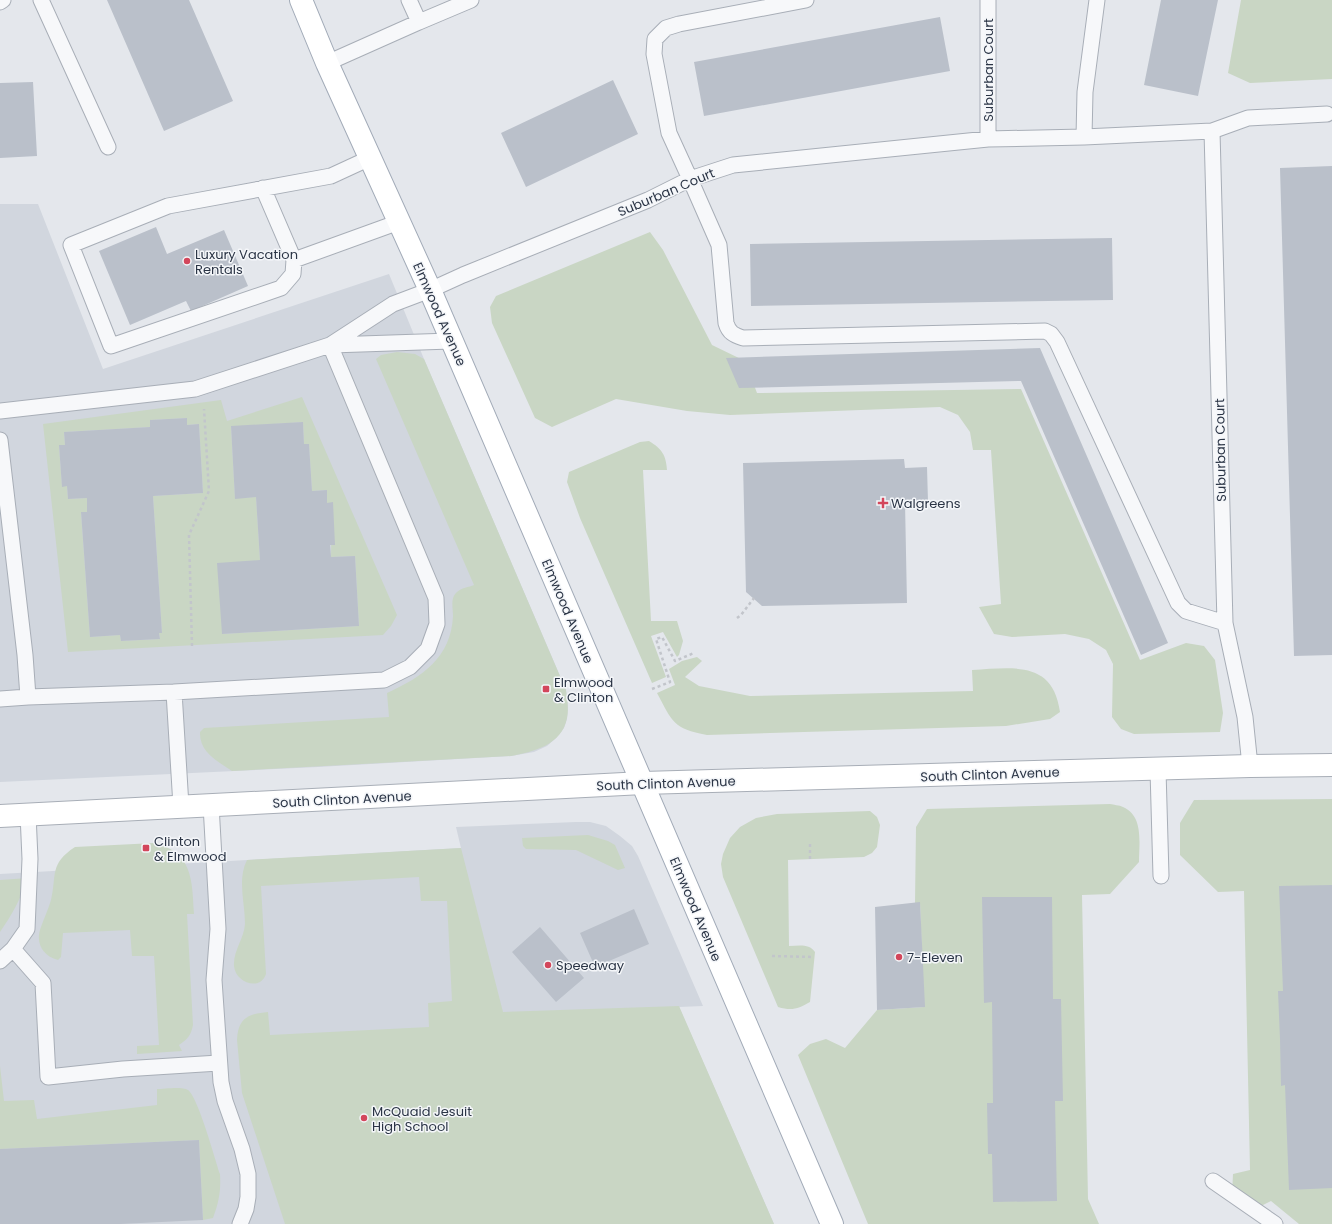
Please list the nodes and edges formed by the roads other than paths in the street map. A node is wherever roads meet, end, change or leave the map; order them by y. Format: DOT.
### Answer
graph roads {
  1 [pos="3,0"];
  2 [pos="41,0"];
  3 [pos="301,0"];
  4 [pos="409,0"];
  5 [pos="471,0"];
  6 [pos="806,0"];
  7 [pos="988,0"];
  8 [pos="1097,0"];
  9 [pos="0,2"];
  10 [pos="419,22"];
  11 [pos="327,63"];
  12 [pos="1327,114"];
  13 [pos="1212,131"];
  14 [pos="1084,137"];
  15 [pos="988,139"];
  16 [pos="108,147"];
  17 [pos="370,158"];
  18 [pos="690,179"];
  19 [pos="263,188"];
  20 [pos="399,222"];
  21 [pos="294,260"];
  22 [pos="430,290"];
  23 [pos="452,341"];
  24 [pos="330,345"];
  25 [pos="0,411"];
  26 [pos="0,440"];
  27 [pos="1225,623"];
  28 [pos="174,692"];
  29 [pos="28,697"];
  30 [pos="0,699"];
  31 [pos="1332,765"];
  32 [pos="1250,766"];
  33 [pos="1158,770"];
  34 [pos="642,783"];
  35 [pos="211,805"];
  36 [pos="181,806"];
  37 [pos="28,814"];
  38 [pos="0,816"];
  39 [pos="1161,876"];
  40 [pos="13,949"];
  41 [pos="0,961"];
  42 [pos="219,1063"];
  43 [pos="1213,1181"];
  44 [pos="240,1224"];
  45 [pos="832,1224"];
  46 [pos="1275,1224"];
  1 -- 9 [label="lane"];
  2 -- 16 [label="lane"];
  3 -- 11 [label="main road, Elmwood Avenue"];
  4 -- 10 [label="lane"];
  5 -- 10 [label="lane"];
  6 -- 18 [label="lane"];
  7 -- 15 [label="lane, Suburban Court"];
  8 -- 14 [label="lane"];
  10 -- 11 [label="lane"];
  11 -- 17 [label="main road, Elmwood Avenue"];
  12 -- 13 [label="lane, Suburban Court"];
  13 -- 14 [label="lane, Suburban Court"];
  13 -- 27 [label="lane, Suburban Court"];
  14 -- 15 [label="lane, Suburban Court"];
  15 -- 18 [label="lane, Suburban Court"];
  17 -- 19 [label="lane"];
  17 -- 20 [label="main road, Elmwood Avenue"];
  18 -- 22 [label="lane, Suburban Court"];
  18 -- 27 [label="lane"];
  19 -- 21 [label="lane"];
  19 -- 21 [label="lane"];
  20 -- 21 [label="lane"];
  20 -- 22 [label="main road, Elmwood Avenue"];
  22 -- 23 [label="main road, Elmwood Avenue"];
  22 -- 24 [label="lane, Suburban Court"];
  23 -- 24 [label="lane"];
  23 -- 34 [label="main road, Elmwood Avenue"];
  24 -- 25 [label="lane"];
  24 -- 28 [label="lane"];
  26 -- 29 [label="lane"];
  27 -- 32 [label="lane, Suburban Court"];
  28 -- 29 [label="lane"];
  28 -- 36 [label="lane"];
  29 -- 30 [label="lane"];
  31 -- 32 [label="main road, South Clinton Avenue"];
  32 -- 33 [label="main road, South Clinton Avenue"];
  33 -- 34 [label="main road, South Clinton Avenue"];
  33 -- 39 [label="lane"];
  34 -- 35 [label="main road, South Clinton Avenue"];
  34 -- 45 [label="main road, Elmwood Avenue"];
  35 -- 36 [label="main road, South Clinton Avenue"];
  35 -- 42 [label="lane"];
  36 -- 37 [label="main road, South Clinton Avenue"];
  37 -- 38 [label="main road, South Clinton Avenue"];
  37 -- 40 [label="lane"];
  40 -- 41 [label="lane"];
  40 -- 42 [label="lane"];
  42 -- 44 [label="lane"];
  43 -- 46 [label="lane"];
}
